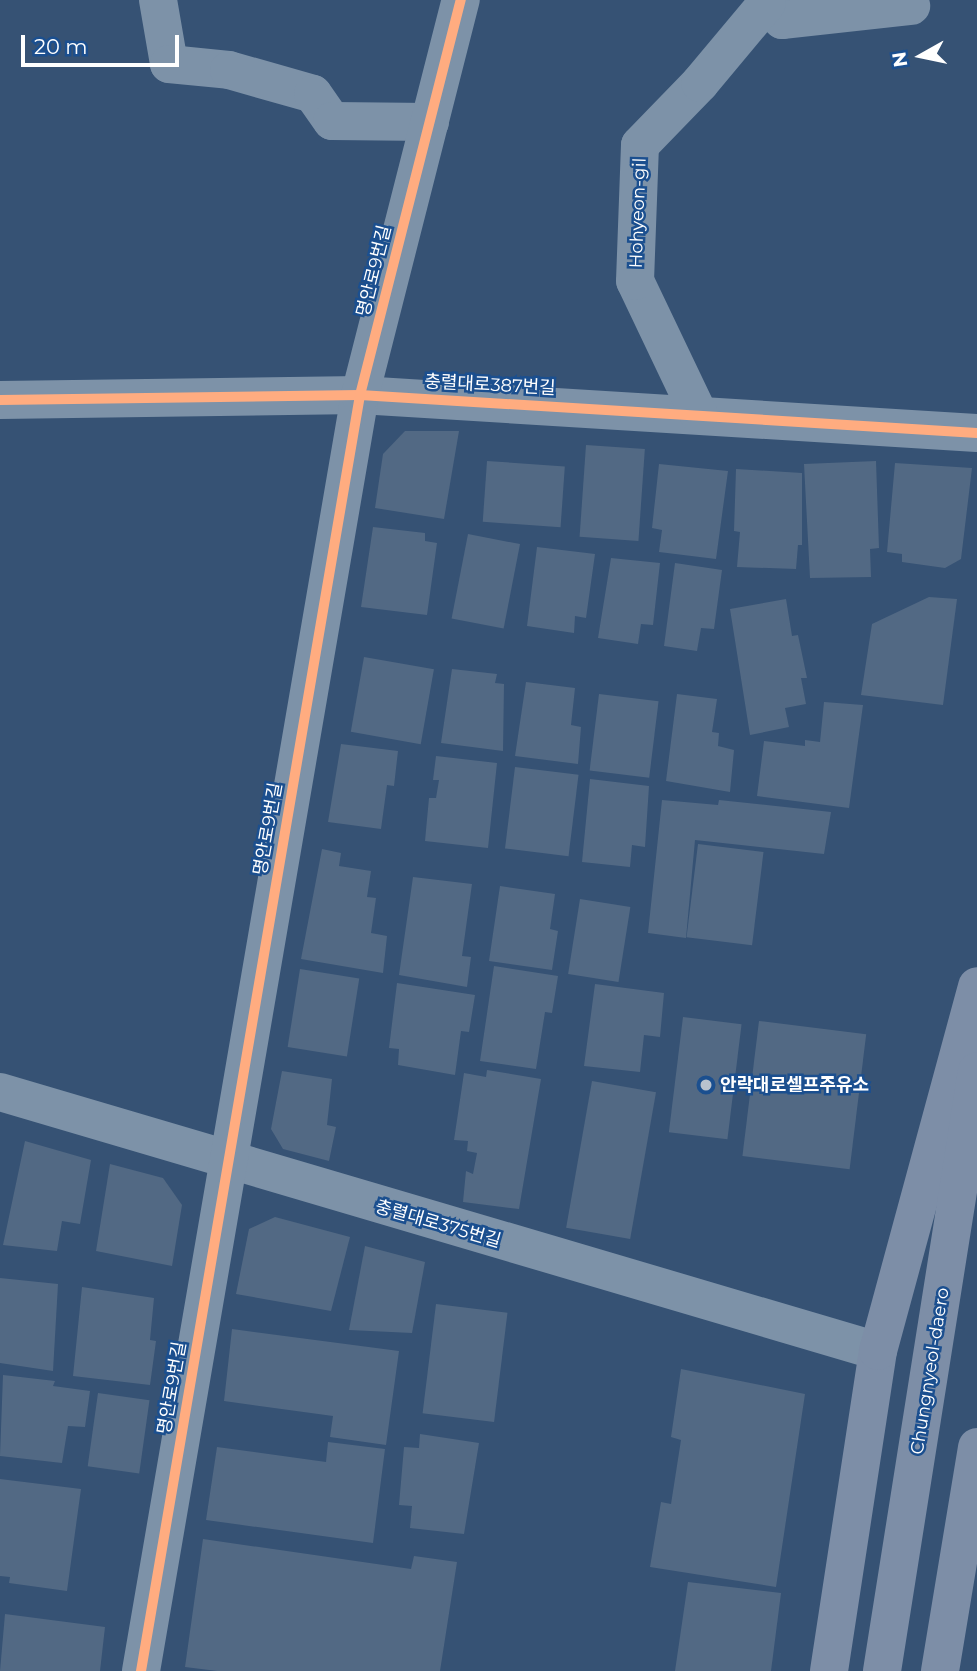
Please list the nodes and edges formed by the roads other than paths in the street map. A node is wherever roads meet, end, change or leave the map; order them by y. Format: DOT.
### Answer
graph roads {
  1 [pos="158,0"];
  2 [pos="461,0"];
  3 [pos="766,1"];
  4 [pos="911,6"];
  5 [pos="430,122"];
  6 [pos="360,395"];
  7 [pos="0,400"];
  8 [pos="699,415"];
  9 [pos="977,433"];
  10 [pos="977,986"];
  11 [pos="977,1071"];
  12 [pos="0,1092"];
  13 [pos="229,1163"];
  14 [pos="878,1351"];
  15 [pos="977,1447"];
  16 [pos="141,1671"];
  17 [pos="829,1671"];
  18 [pos="882,1671"];
  19 [pos="940,1671"];
  1 -- 5 [label="street"];
  2 -- 5 [label="street, 명안로9번길"];
  3 -- 4 [label="street, Hohyeon-gil"];
  3 -- 8 [label="street, Hohyeon-gil"];
  5 -- 6 [label="street, 명안로9번길"];
  6 -- 7 [label="street, 충렬대로387번길"];
  6 -- 8 [label="street, 충렬대로387번길"];
  6 -- 13 [label="street, 명안로9번길"];
  8 -- 9 [label="street, 충렬대로387번길"];
  10 -- 14 [label="main road"];
  11 -- 18 [label="main road, Chungnyeol-daero"];
  12 -- 13 [label="street, 충렬대로375번길"];
  13 -- 14 [label="street, 충렬대로375번길"];
  13 -- 16 [label="street, 명안로9번길"];
  14 -- 17 [label="main road"];
  15 -- 19 [label="main road"];
}
